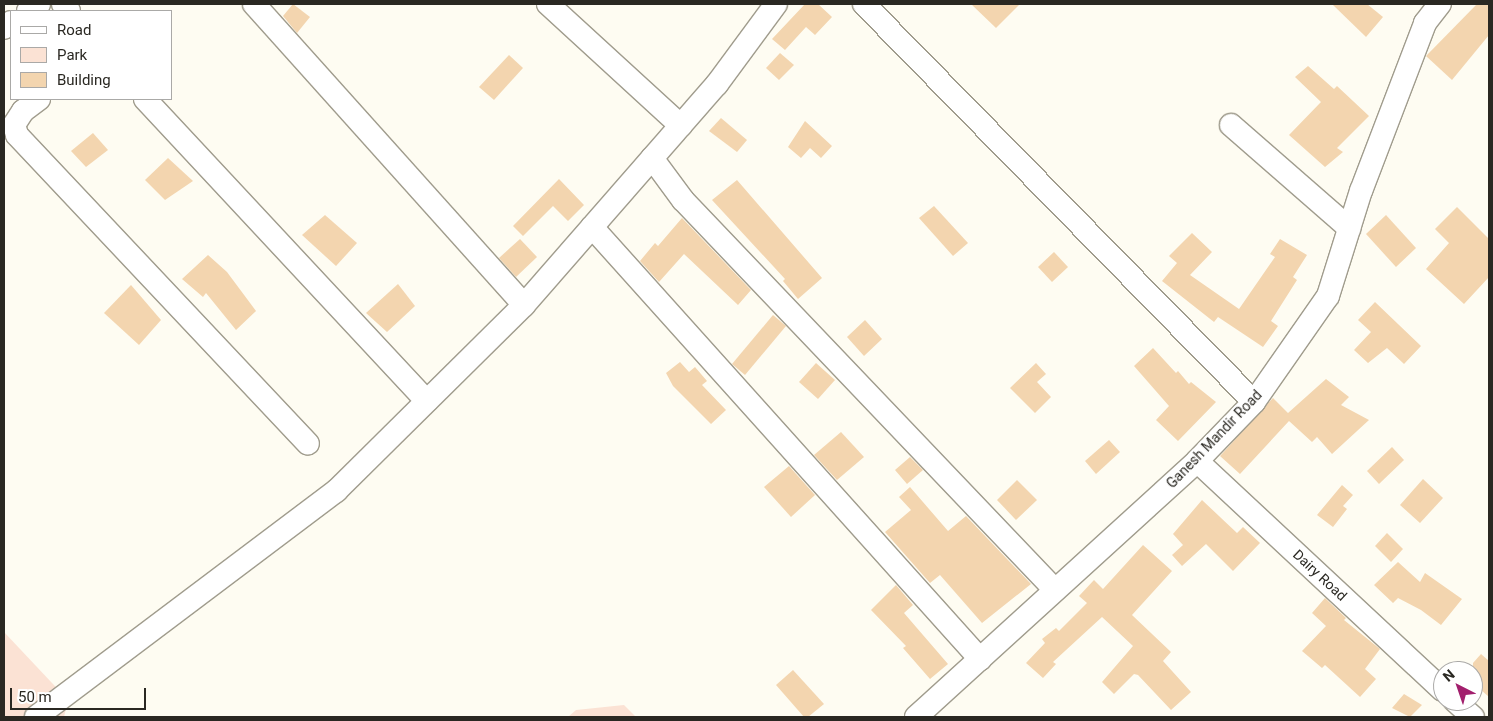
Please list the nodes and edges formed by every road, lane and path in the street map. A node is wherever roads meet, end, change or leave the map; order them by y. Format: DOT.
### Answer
graph roads {
  1 [pos="254,4"];
  2 [pos="548,4"];
  3 [pos="776,4"];
  4 [pos="864,4"];
  5 [pos="1440,4"];
  6 [pos="38,100"];
  7 [pos="146,100"];
  8 [pos="1231,125"];
  9 [pos="680,126"];
  10 [pos="652,158"];
  11 [pos="592,227"];
  12 [pos="1349,228"];
  13 [pos="524,305"];
  14 [pos="427,401"];
  15 [pos="1254,402"];
  16 [pos="308,444"];
  17 [pos="1197,460"];
  18 [pos="1055,590"];
  19 [pos="980,659"];
  20 [pos="1433,681"];
  21 [pos="36,717"];
  22 [pos="916,717"];
  1 -- 13 [label="street"];
  2 -- 9 [label="street"];
  3 -- 9 [label="street"];
  4 -- 15 [label="street"];
  5 -- 12 [label="street, Ganesh Mandir Road"];
  6 -- 16 [label="street"];
  7 -- 14 [label="street"];
  8 -- 12 [label="street"];
  9 -- 10 [label="street"];
  10 -- 11 [label="street"];
  10 -- 18 [label="street"];
  11 -- 13 [label="street"];
  11 -- 19 [label="street"];
  12 -- 15 [label="street, Ganesh Mandir Road"];
  13 -- 14 [label="street"];
  14 -- 21 [label="street"];
  15 -- 17 [label="street, Ganesh Mandir Road"];
  17 -- 18 [label="street, Ganesh Mandir Road"];
  17 -- 20 [label="street, Dairy Road"];
  18 -- 19 [label="street, Ganesh Mandir Road"];
  19 -- 22 [label="street, Ganesh Mandir Road"];
}
